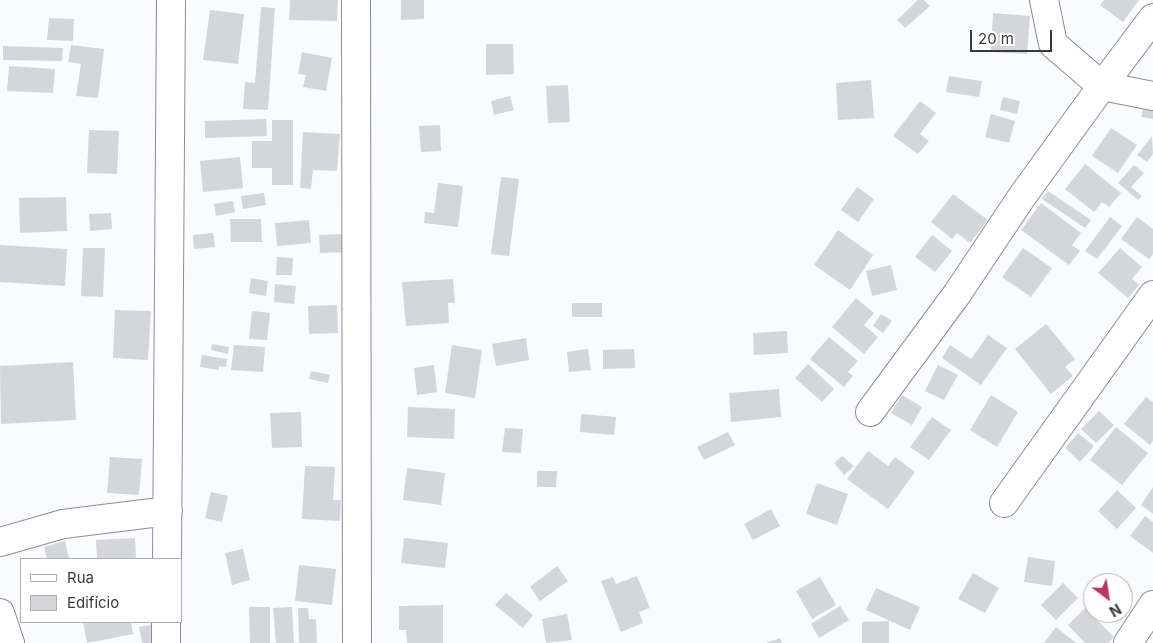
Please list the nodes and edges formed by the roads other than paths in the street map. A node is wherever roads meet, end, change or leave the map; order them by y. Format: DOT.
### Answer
graph roads {
  1 [pos="171,0"];
  2 [pos="356,0"];
  3 [pos="1044,0"];
  4 [pos="1153,18"];
  5 [pos="1102,86"];
  6 [pos="1153,96"];
  7 [pos="1153,295"];
  8 [pos="870,412"];
  9 [pos="1004,504"];
  10 [pos="168,511"];
  11 [pos="0,542"];
  12 [pos="167,558"];
  13 [pos="1153,605"];
  14 [pos="0,613"];
  15 [pos="166,623"];
  16 [pos="10,643"];
  17 [pos="166,643"];
  18 [pos="357,643"];
  19 [pos="1128,643"];
  1 -- 10 [label="street"];
  2 -- 18 [label="street"];
  3 -- 5 [label="street"];
  4 -- 5 [label="street"];
  5 -- 6 [label="street"];
  5 -- 8 [label="street"];
  7 -- 9 [label="street"];
  10 -- 11 [label="street"];
  10 -- 12 [label="street"];
  13 -- 19 [label="street"];
  14 -- 16 [label="street"];
  15 -- 17 [label="street"];
}
